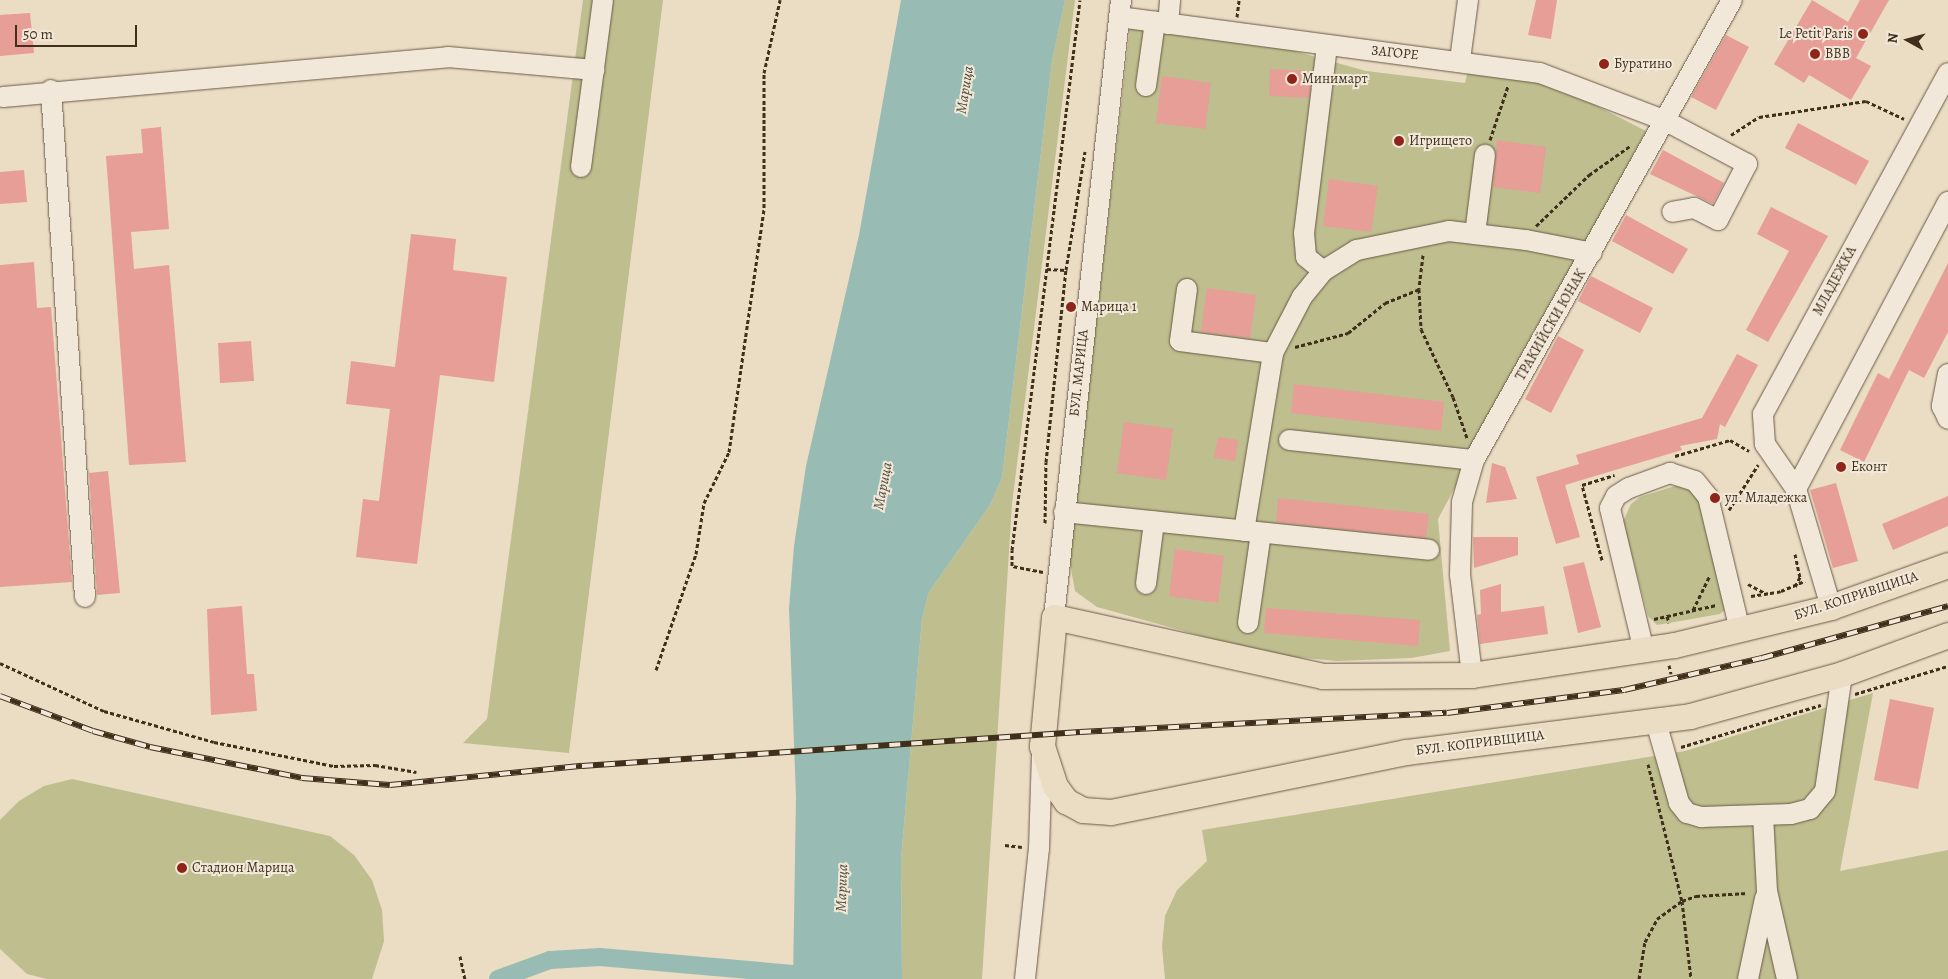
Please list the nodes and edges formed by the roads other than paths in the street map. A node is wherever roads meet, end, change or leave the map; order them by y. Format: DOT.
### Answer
graph roads {
  1 [pos="603,0"];
  2 [pos="1170,0"];
  3 [pos="1468,0"];
  4 [pos="1732,0"];
  5 [pos="1120,8"];
  6 [pos="1161,23"];
  7 [pos="1327,46"];
  8 [pos="1460,60"];
  9 [pos="594,70"];
  10 [pos="1948,73"];
  11 [pos="1146,86"];
  12 [pos="51,90"];
  13 [pos="3,97"];
  14 [pos="1664,120"];
  15 [pos="1485,155"];
  16 [pos="581,167"];
  17 [pos="1948,202"];
  18 [pos="1672,212"];
  19 [pos="1474,234"];
  20 [pos="1592,253"];
  21 [pos="1323,271"];
  22 [pos="1187,289"];
  23 [pos="1273,353"];
  24 [pos="1948,374"];
  25 [pos="1948,419"];
  26 [pos="1289,440"];
  27 [pos="1474,460"];
  28 [pos="1796,489"];
  29 [pos="1064,512"];
  30 [pos="1154,522"];
  31 [pos="1252,532"];
  32 [pos="1429,550"];
  33 [pos="1948,566"];
  34 [pos="1146,584"];
  35 [pos="85,597"];
  36 [pos="1831,607"];
  37 [pos="1054,617"];
  38 [pos="1248,624"];
  39 [pos="1740,630"];
  40 [pos="1948,635"];
  41 [pos="1644,651"];
  42 [pos="1842,674"];
  43 [pos="1472,675"];
  44 [pos="1656,722"];
  45 [pos="1042,746"];
  46 [pos="1763,815"];
  47 [pos="1767,891"];
  48 [pos="1025,979"];
  49 [pos="1748,979"];
  50 [pos="1787,979"];
  1 -- 9 [label="street"];
  2 -- 6 [label="street"];
  3 -- 8 [label="street"];
  4 -- 14 [label="street, ТРАКИЙСКИ ЮНАК"];
  5 -- 6 [label="street, ЗАГОРЕ"];
  5 -- 29 [label="street, БУЛ. МАРИЦА"];
  6 -- 7 [label="street, ЗАГОРЕ"];
  6 -- 11 [label="street"];
  7 -- 8 [label="street, ЗАГОРЕ"];
  7 -- 21 [label="street"];
  8 -- 14 [label="street, ЗАГОРЕ"];
  9 -- 12 [label="street"];
  9 -- 16 [label="street"];
  10 -- 28 [label="street, МЛАДЕЖКА"];
  12 -- 13 [label="street"];
  12 -- 35 [label="street"];
  14 -- 18 [label="street, ЗАГОРЕ"];
  14 -- 20 [label="street, ТРАКИЙСКИ ЮНАК"];
  15 -- 19 [label="street"];
  17 -- 28 [label="street"];
  19 -- 20 [label="street"];
  19 -- 21 [label="street"];
  20 -- 27 [label="street, ТРАКИЙСКИ ЮНАК"];
  21 -- 23 [label="street"];
  22 -- 23 [label="street"];
  23 -- 31 [label="street"];
  24 -- 25 [label="street"];
  26 -- 27 [label="street"];
  27 -- 43 [label="street, ТРАКИЙСКИ ЮНАК"];
  28 -- 36 [label="street, МЛАДЕЖКА"];
  29 -- 30 [label="street"];
  29 -- 37 [label="street, БУЛ. МАРИЦА"];
  30 -- 31 [label="street"];
  30 -- 34 [label="street"];
  31 -- 32 [label="street"];
  31 -- 38 [label="street"];
  33 -- 36 [label="main road, БУЛ. КОПРИВЩИЦА"];
  36 -- 39 [label="main road, БУЛ. КОПРИВЩИЦА"];
  37 -- 43 [label="main road, БУЛ. КОПРИВЩИЦА"];
  37 -- 45 [label="main road, БУЛ. МАРИЦА"];
  39 -- 41 [label="main road, БУЛ. КОПРИВЩИЦА"];
  39 -- 41 [label="street"];
  40 -- 42 [label="main road, БУЛ. КОПРИВЩИЦА"];
  41 -- 43 [label="main road, БУЛ. КОПРИВЩИЦА"];
  42 -- 44 [label="main road, БУЛ. КОПРИВЩИЦА"];
  42 -- 46 [label="street"];
  44 -- 45 [label="main road, БУЛ. КОПРИВЩИЦА"];
  44 -- 46 [label="street"];
  45 -- 48 [label="street"];
  46 -- 47 [label="street"];
  47 -- 49 [label="street"];
  47 -- 50 [label="street"];
}
